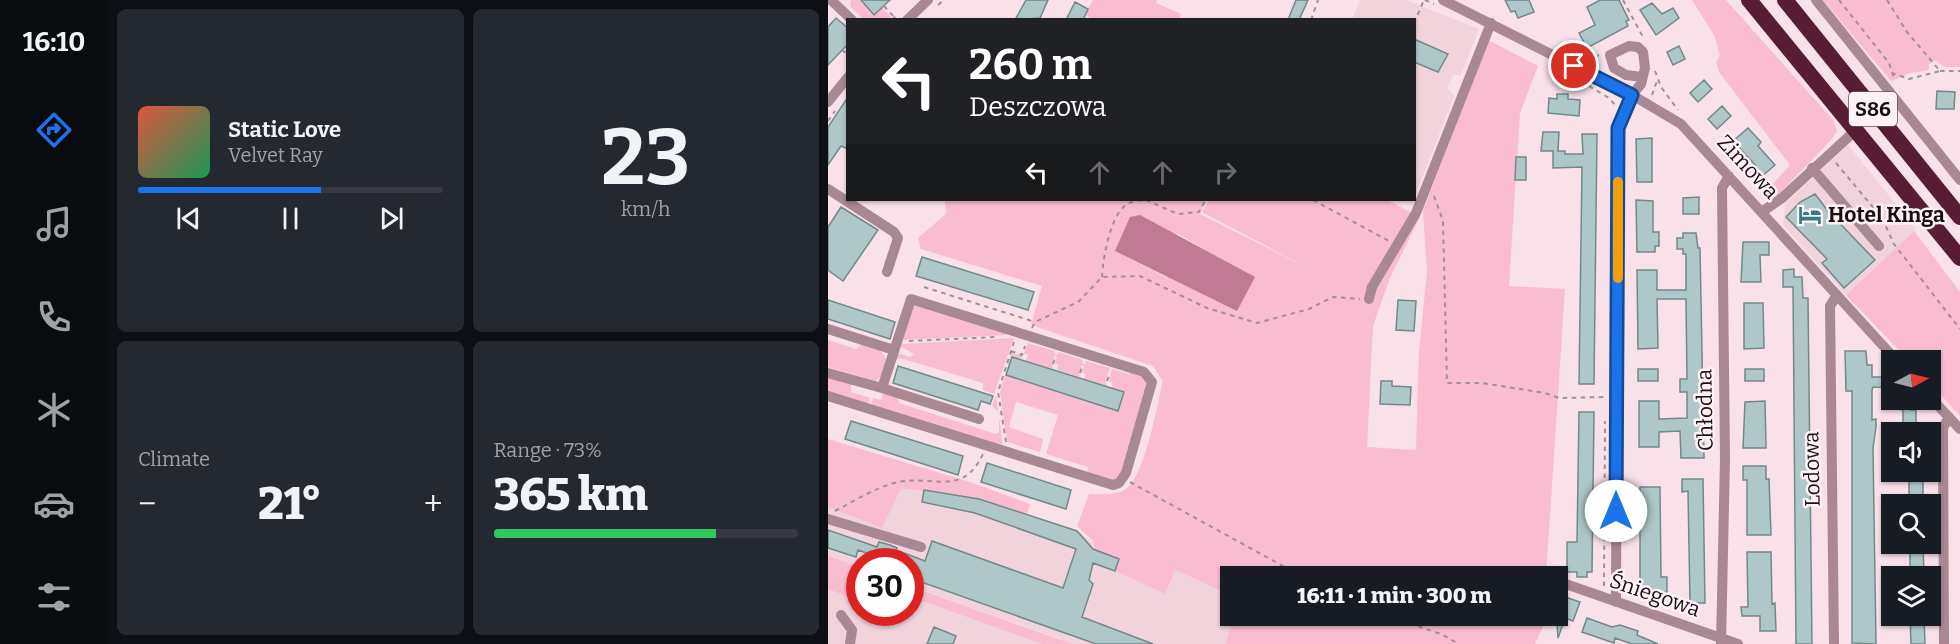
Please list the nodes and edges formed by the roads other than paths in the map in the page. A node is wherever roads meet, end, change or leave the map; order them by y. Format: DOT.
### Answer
graph roads {
  1 [pos="928,0"];
  2 [pos="1739,0"];
  3 [pos="1749,0"];
  4 [pos="1785,0"];
  5 [pos="1816,0"];
  6 [pos="1440,3"];
  7 [pos="1461,3"];
  8 [pos="832,6"];
  9 [pos="849,18"];
  10 [pos="909,18"];
  11 [pos="1491,23"];
  12 [pos="1770,25"];
  13 [pos="1642,77"];
  14 [pos="846,80"];
  15 [pos="1632,95"];
  16 [pos="828,102"];
  17 [pos="1856,130"];
  18 [pos="1812,168"];
  19 [pos="1729,176"];
  20 [pos="1960,180"];
  21 [pos="828,189"];
  22 [pos="846,201"];
  23 [pos="846,201"];
  24 [pos="1763,211"];
  25 [pos="1960,217"];
  26 [pos="1879,246"];
  27 [pos="1960,258"];
  28 [pos="886,272"];
  29 [pos="1837,295"];
  30 [pos="1369,299"];
  31 [pos="828,329"];
  32 [pos="896,346"];
  33 [pos="1887,350"];
  34 [pos="828,373"];
  35 [pos="882,388"];
  36 [pos="828,396"];
  37 [pos="1941,409"];
  38 [pos="1949,417"];
  39 [pos="979,419"];
  40 [pos="1960,429"];
  41 [pos="828,519"];
  42 [pos="921,547"];
  43 [pos="1568,585"];
  44 [pos="1616,602"];
  45 [pos="841,615"];
  46 [pos="1721,641"];
  47 [pos="850,644"];
  48 [pos="1738,644"];
  49 [pos="1834,644"];
  50 [pos="1944,644"];
  1 -- 10 [label="street"];
  2 -- 12 [label="highway"];
  3 -- 12 [label="highway, S86"];
  4 -- 25 [label="highway, S86"];
  5 -- 20 [label="street"];
  6 -- 7 [label="street, Zimowa"];
  7 -- 11 [label="street, Zimowa"];
  8 -- 9 [label="street"];
  11 -- 15 [label="street, Zimowa"];
  11 -- 30 [label="street"];
  12 -- 17 [label="highway, S86"];
  13 -- 15 [label="street"];
  14 -- 16 [label="street"];
  15 -- 19 [label="street, Zimowa"];
  15 -- 44 [label="street"];
  17 -- 18 [label="street"];
  17 -- 27 [label="highway, S86"];
  18 -- 24 [label="street"];
  18 -- 26 [label="street"];
  19 -- 24 [label="street, Zimowa"];
  19 -- 46 [label="street, Chłodna"];
  21 -- 22 [label="street"];
  23 -- 28 [label="street"];
  24 -- 29 [label="street, Zimowa"];
  29 -- 33 [label="street, Zimowa"];
  29 -- 49 [label="street, Lodowa"];
  31 -- 32 [label="street"];
  32 -- 35 [label="street"];
  32 -- 36 [label="street"];
  34 -- 35 [label="street"];
  35 -- 39 [label="street"];
  37 -- 38 [label="street"];
  38 -- 40 [label="street"];
  38 -- 50 [label="street"];
  41 -- 42 [label="street"];
  43 -- 44 [label="street, Śniegowa"];
  44 -- 46 [label="street, Śniegowa"];
  45 -- 47 [label="street"];
  46 -- 48 [label="street, Śniegowa"];
}
